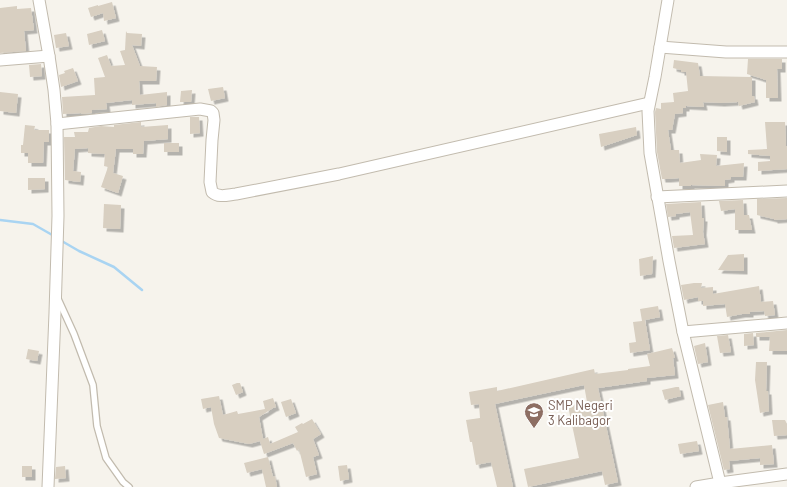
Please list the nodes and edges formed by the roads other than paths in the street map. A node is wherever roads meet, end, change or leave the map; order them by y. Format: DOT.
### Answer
graph roads {
  1 [pos="39,0"];
  2 [pos="668,0"];
  3 [pos="660,47"];
  4 [pos="787,52"];
  5 [pos="49,56"];
  6 [pos="0,60"];
  7 [pos="649,103"];
  8 [pos="56,124"];
  9 [pos="787,191"];
  10 [pos="657,197"];
  11 [pos="56,295"];
  12 [pos="787,323"];
  13 [pos="683,332"];
  14 [pos="787,474"];
  15 [pos="720,482"];
  16 [pos="48,487"];
  17 [pos="129,487"];
  18 [pos="696,487"];
  1 -- 5 [label="street"];
  2 -- 3 [label="street"];
  3 -- 4 [label="street"];
  3 -- 7 [label="street"];
  5 -- 6 [label="street"];
  5 -- 8 [label="street"];
  7 -- 8 [label="street"];
  7 -- 10 [label="street"];
  8 -- 11 [label="street"];
  9 -- 10 [label="street"];
  10 -- 13 [label="street"];
  11 -- 16 [label="street"];
  11 -- 17 [label="lane"];
  12 -- 13 [label="street"];
  13 -- 15 [label="street"];
  14 -- 15 [label="street"];
  15 -- 18 [label="street"];
}
